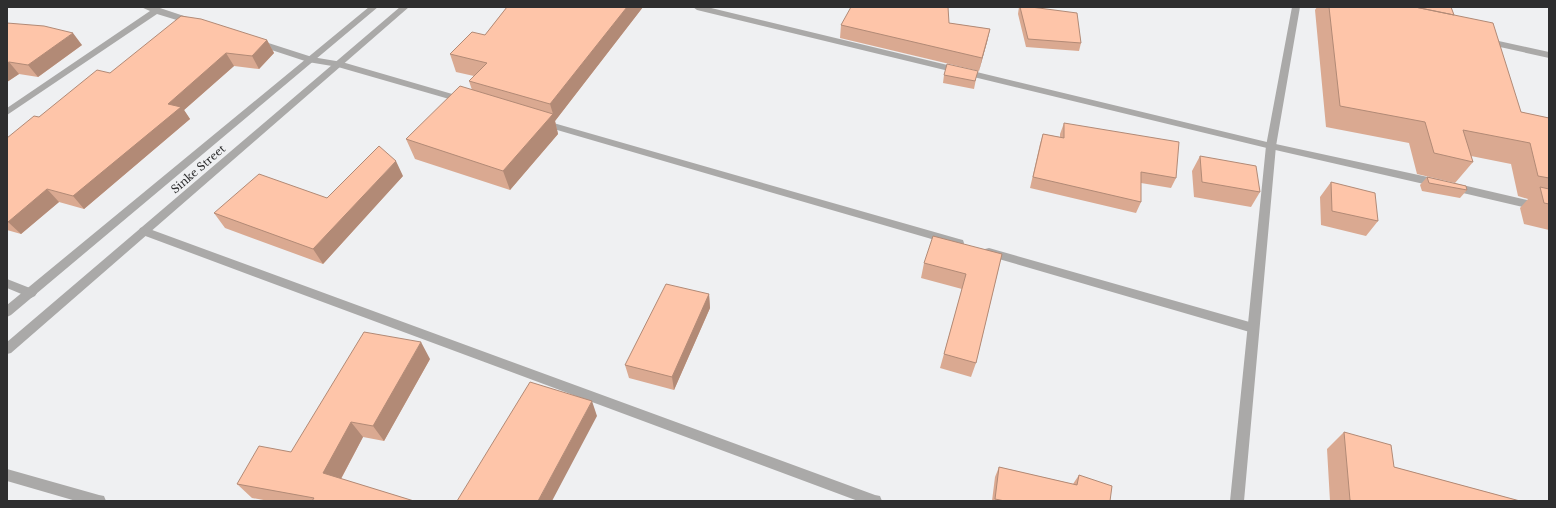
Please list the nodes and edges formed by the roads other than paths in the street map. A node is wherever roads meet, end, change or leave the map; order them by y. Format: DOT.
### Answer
graph roads {
  1 [pos="145,7"];
  2 [pos="374,7"];
  3 [pos="405,7"];
  4 [pos="697,7"];
  5 [pos="1296,7"];
  6 [pos="157,10"];
  7 [pos="201,24"];
  8 [pos="245,39"];
  9 [pos="1480,40"];
  10 [pos="1549,55"];
  11 [pos="311,60"];
  12 [pos="339,64"];
  13 [pos="476,103"];
  14 [pos="7,112"];
  15 [pos="529,119"];
  16 [pos="1271,146"];
  17 [pos="1549,209"];
  18 [pos="144,231"];
  19 [pos="7,283"];
  20 [pos="31,293"];
  21 [pos="7,312"];
  22 [pos="1253,328"];
  23 [pos="7,349"];
  24 [pos="7,474"];
  25 [pos="99,501"];
  26 [pos="875,501"];
  27 [pos="1238,501"];
  1 -- 6 [label="street"];
  2 -- 11 [label="street, Sinke Street"];
  3 -- 12 [label="street, Sinke Street"];
  4 -- 16 [label="street"];
  5 -- 16 [label="street"];
  6 -- 7 [label="street"];
  6 -- 14 [label="street"];
  8 -- 11 [label="street"];
  9 -- 10 [label="street"];
  11 -- 12 [label="street"];
  11 -- 20 [label="street, Sinke Street"];
  12 -- 13 [label="street"];
  12 -- 18 [label="street, Sinke Street"];
  15 -- 22 [label="street"];
  16 -- 17 [label="street"];
  16 -- 22 [label="street"];
  18 -- 23 [label="street, Sinke Street"];
  18 -- 26 [label="street"];
  19 -- 20 [label="street"];
  20 -- 21 [label="street, Sinke Street"];
  22 -- 27 [label="street"];
  24 -- 25 [label="street"];
}
